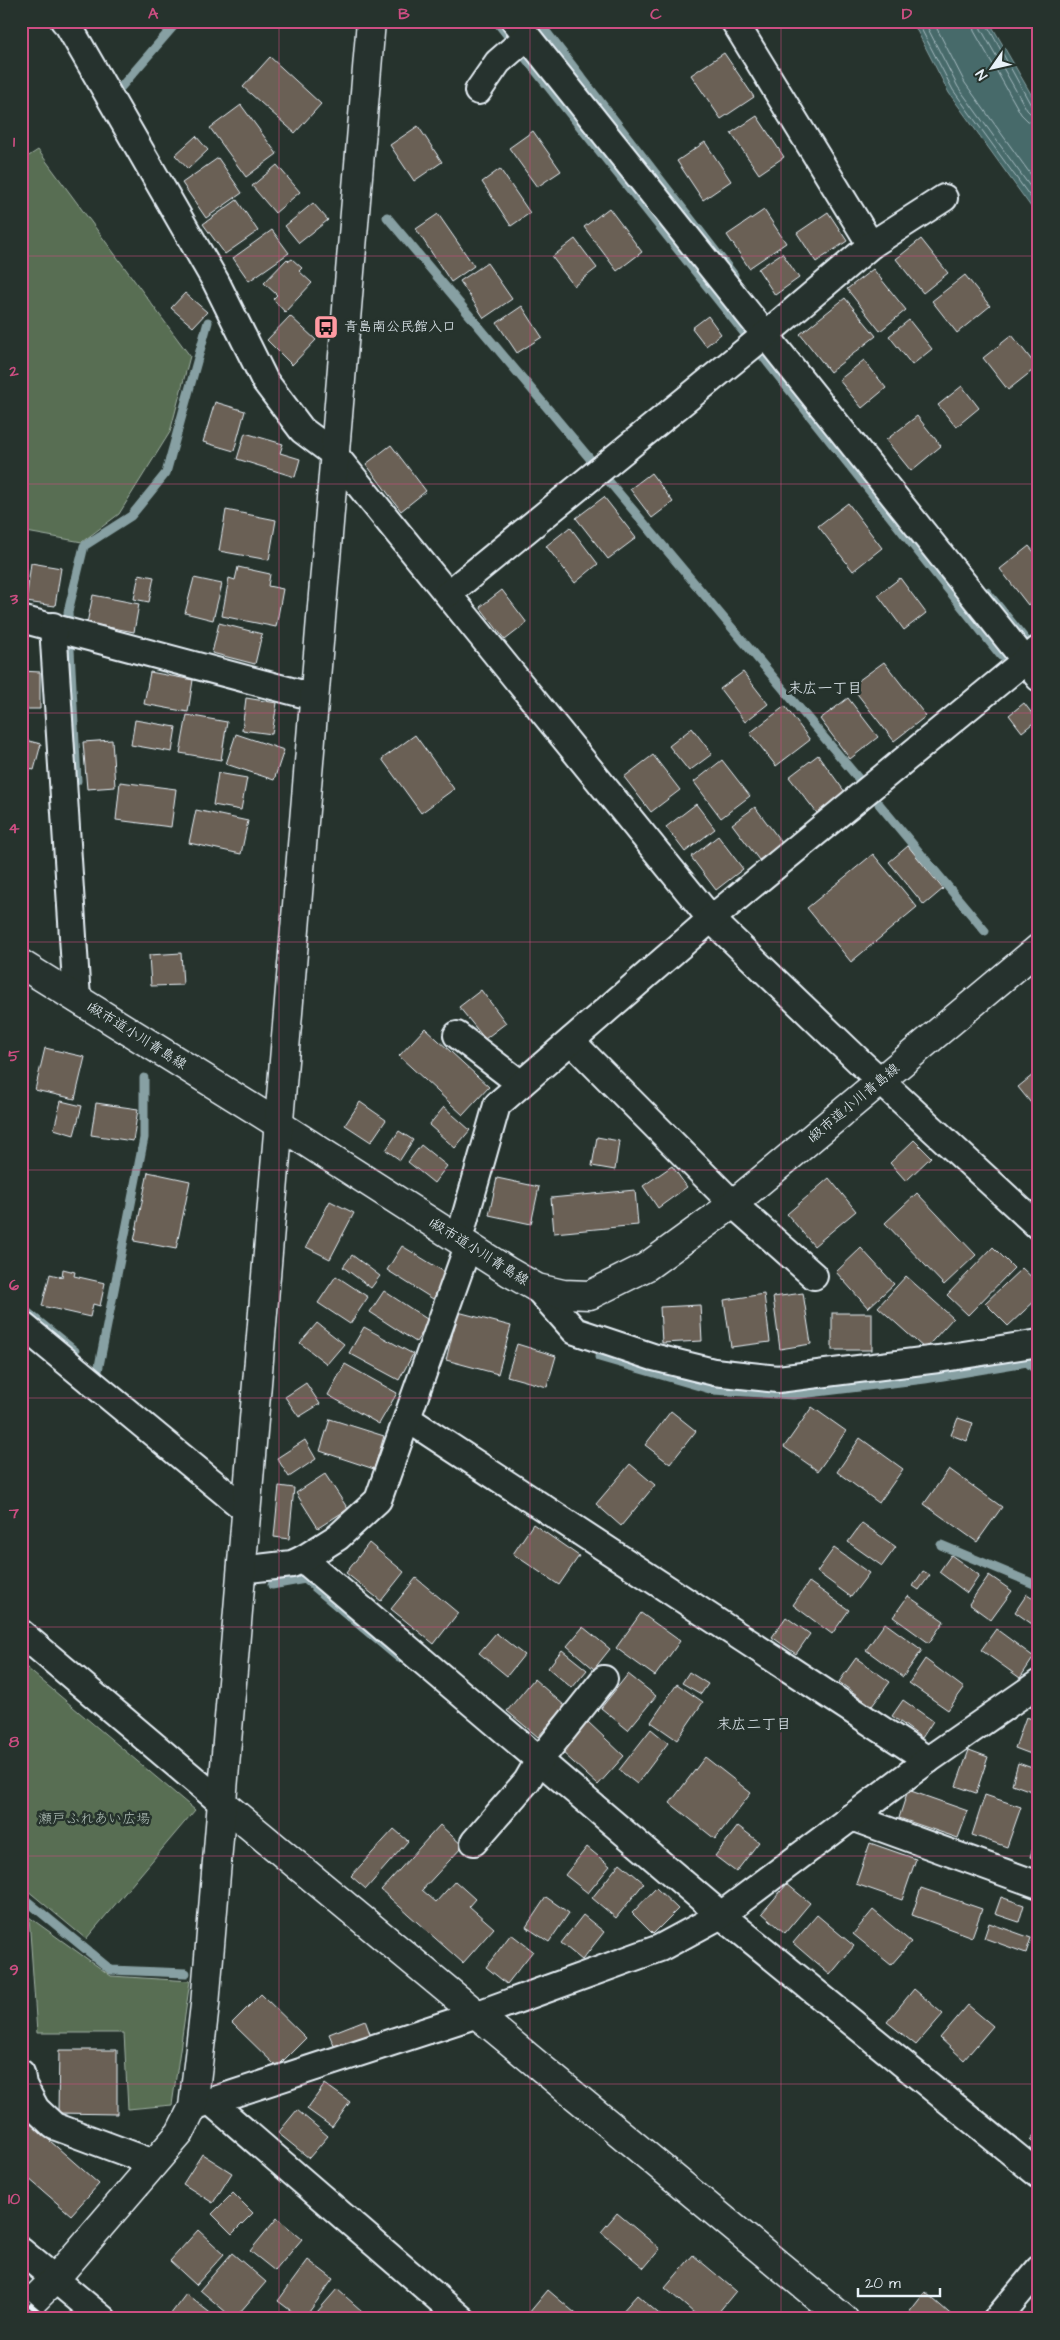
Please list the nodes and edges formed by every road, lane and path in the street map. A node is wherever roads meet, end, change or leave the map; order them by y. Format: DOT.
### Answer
graph roads {
  1 [pos="64,21"];
  2 [pos="371,21"];
  3 [pos="734,21"];
  4 [pos="521,29"];
  5 [pos="478,91"];
  6 [pos="944,198"];
  7 [pos="871,245"];
  8 [pos="769,330"];
  9 [pos="334,454"];
  10 [pos="448,594"];
  11 [pos="21,619"];
  12 [pos="53,626"];
  13 [pos="1034,663"];
  14 [pos="314,697"];
  15 [pos="711,919"];
  16 [pos="1039,948"];
  17 [pos="21,964"];
  18 [pos="77,999"];
  19 [pos="458,1036"];
  20 [pos="571,1041"];
  21 [pos="881,1081"];
  22 [pos="521,1084"];
  23 [pos="278,1124"];
  24 [pos="733,1204"];
  25 [pos="1039,1227"];
  26 [pos="463,1242"];
  27 [pos="814,1276"];
  28 [pos="537,1288"];
  29 [pos="21,1324"];
  30 [pos="1039,1343"];
  31 [pos="408,1418"];
  32 [pos="246,1510"];
  33 [pos="303,1559"];
  34 [pos="241,1570"];
  35 [pos="21,1633"];
  36 [pos="604,1679"];
  37 [pos="1039,1683"];
  38 [pos="928,1760"];
  39 [pos="535,1768"];
  40 [pos="222,1803"];
  41 [pos="851,1817"];
  42 [pos="474,1842"];
  43 [pos="1039,1885"];
  44 [pos="721,1915"];
  45 [pos="475,2015"];
  46 [pos="21,2073"];
  47 [pos="202,2104"];
  48 [pos="154,2163"];
  49 [pos="1039,2175"];
  50 [pos="21,2251"];
  51 [pos="1039,2269"];
  52 [pos="55,2279"];
  53 [pos="21,2313"];
  54 [pos="104,2319"];
  55 [pos="462,2319"];
  56 [pos="844,2319"];
  57 [pos="997,2319"];
  1 -- 9 [label="street"];
  2 -- 9 [label="street"];
  3 -- 7 [label="street"];
  4 -- 5 [label="street"];
  4 -- 8 [label="street"];
  6 -- 7 [label="street"];
  7 -- 8 [label="street"];
  8 -- 10 [label="street"];
  8 -- 13 [label="street"];
  9 -- 10 [label="street"];
  9 -- 14 [label="street"];
  10 -- 15 [label="street"];
  11 -- 12 [label="street"];
  12 -- 14 [label="street"];
  12 -- 18 [label="street"];
  13 -- 15 [label="street"];
  14 -- 23 [label="street"];
  15 -- 20 [label="street"];
  15 -- 21 [label="street"];
  16 -- 21 [label="street, 1級市道小川青島線"];
  17 -- 18 [label="street, 1級市道小川青島線"];
  18 -- 23 [label="street, 1級市道小川青島線"];
  19 -- 22 [label="street"];
  20 -- 22 [label="street"];
  20 -- 24 [label="street"];
  21 -- 24 [label="street, 1級市道小川青島線"];
  21 -- 25 [label="street"];
  22 -- 26 [label="street"];
  23 -- 26 [label="street, 1級市道小川青島線"];
  23 -- 32 [label="street"];
  24 -- 27 [label="street"];
  24 -- 28 [label="street, 1級市道小川青島線"];
  26 -- 28 [label="street, 1級市道小川青島線"];
  26 -- 31 [label="street"];
  28 -- 30 [label="street"];
  29 -- 32 [label="street"];
  31 -- 33 [label="street"];
  31 -- 38 [label="street"];
  32 -- 34 [label="street"];
  33 -- 34 [label="street"];
  33 -- 39 [label="street"];
  34 -- 40 [label="street"];
  35 -- 40 [label="street"];
  36 -- 39 [label="street"];
  37 -- 38 [label="street"];
  38 -- 41 [label="street"];
  39 -- 42 [label="street"];
  39 -- 44 [label="street"];
  40 -- 45 [label="street"];
  40 -- 47 [label="street"];
  41 -- 43 [label="street"];
  41 -- 44 [label="street"];
  44 -- 45 [label="street"];
  44 -- 49 [label="street"];
  45 -- 47 [label="street"];
  45 -- 56 [label="street"];
  46 -- 48 [label="street"];
  47 -- 48 [label="street"];
  47 -- 55 [label="street"];
  48 -- 52 [label="street"];
  50 -- 52 [label="street"];
  51 -- 57 [label="street"];
  52 -- 53 [label="street"];
  52 -- 54 [label="street"];
}
